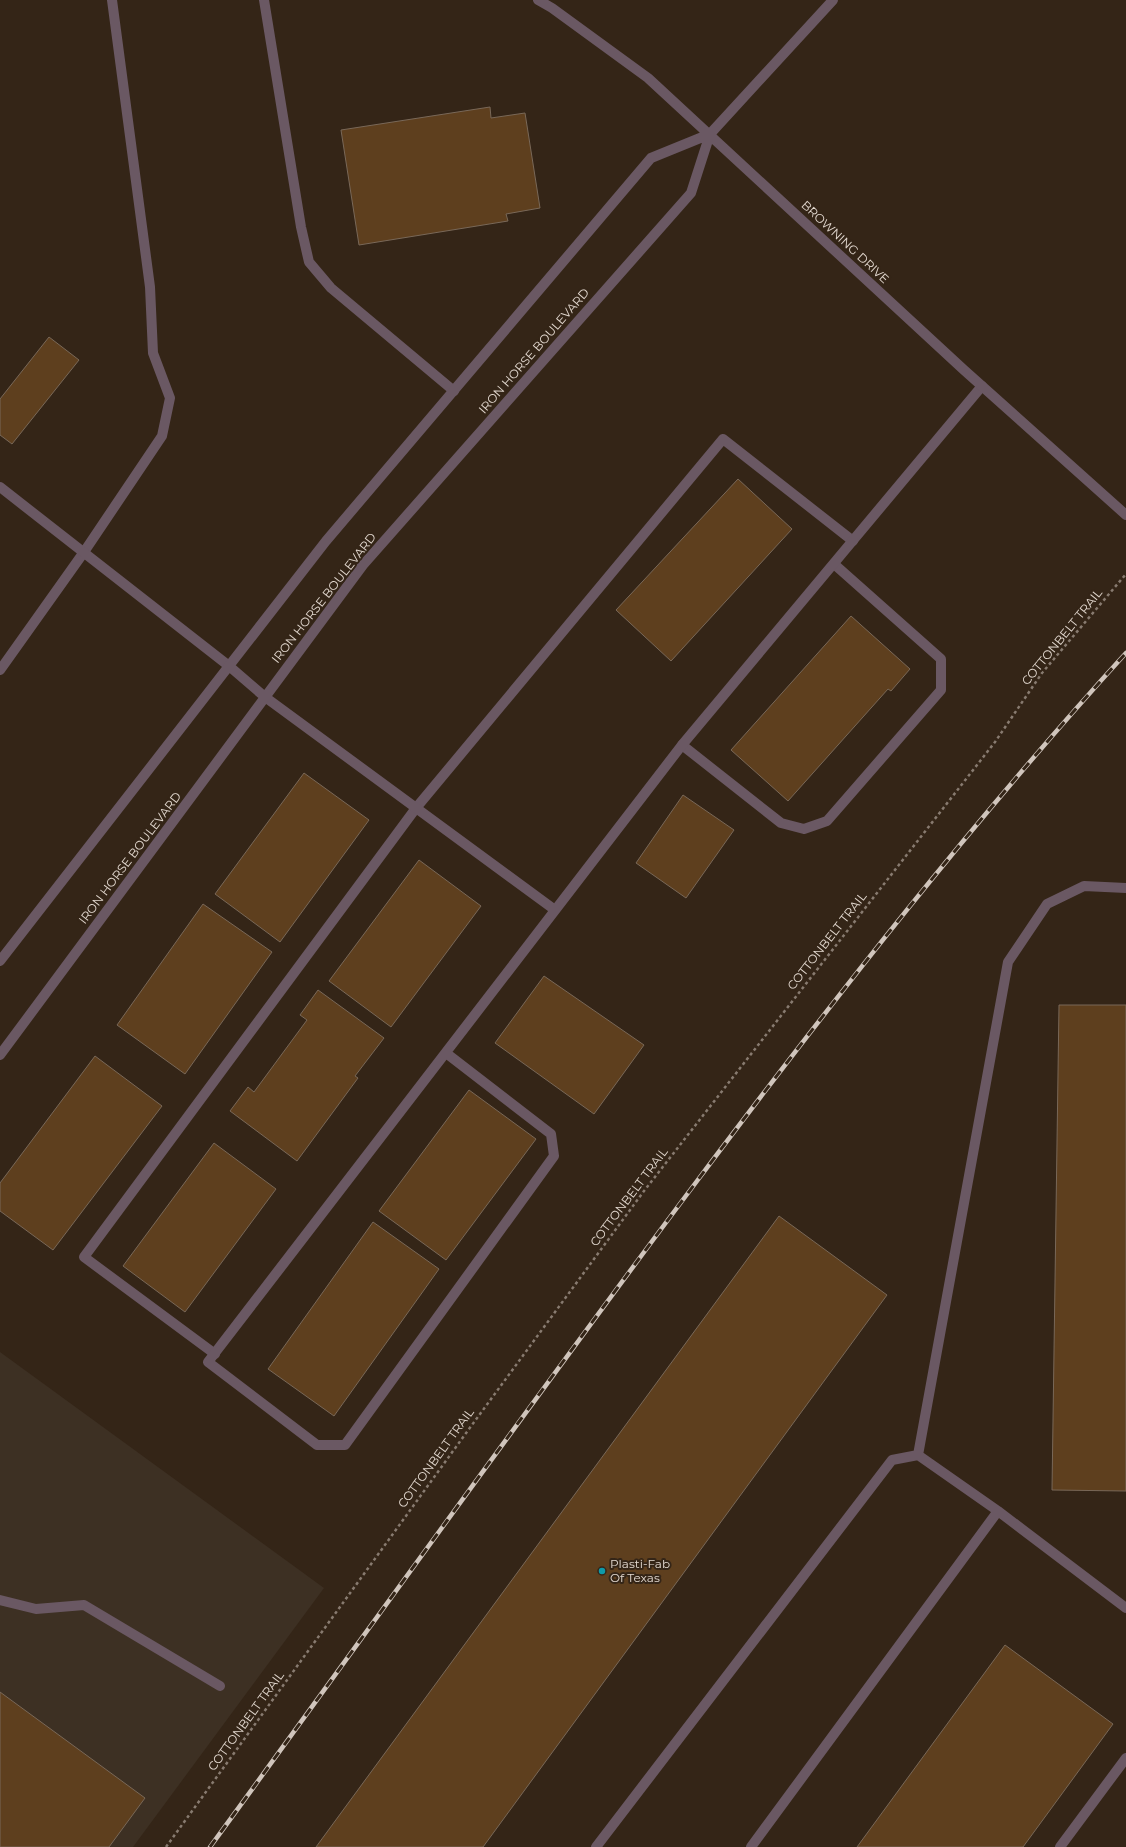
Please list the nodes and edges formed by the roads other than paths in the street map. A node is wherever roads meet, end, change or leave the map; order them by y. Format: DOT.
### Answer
graph roads {
  1 [pos="112,0"];
  2 [pos="264,0"];
  3 [pos="538,0"];
  4 [pos="833,0"];
  5 [pos="710,134"];
  6 [pos="982,386"];
  7 [pos="454,391"];
  8 [pos="0,488"];
  9 [pos="1126,514"];
  10 [pos="853,541"];
  11 [pos="84,552"];
  12 [pos="834,564"];
  13 [pos="229,666"];
  14 [pos="0,670"];
  15 [pos="265,697"];
  16 [pos="682,745"];
  17 [pos="416,808"];
  18 [pos="1126,888"];
  19 [pos="555,910"];
  20 [pos="0,961"];
  21 [pos="446,1053"];
  22 [pos="0,1055"];
  23 [pos="215,1354"];
  24 [pos="918,1455"];
  25 [pos="998,1511"];
  26 [pos="0,1600"];
  27 [pos="1126,1608"];
  28 [pos="220,1686"];
  29 [pos="1126,1758"];
  30 [pos="596,1847"];
  31 [pos="751,1847"];
  32 [pos="1060,1847"];
  1 -- 11 [label="street"];
  2 -- 7 [label="street"];
  3 -- 5 [label="street, BROWNING DRIVE"];
  4 -- 5 [label="street, IRON HORSE BOULEVARD"];
  5 -- 6 [label="street, BROWNING DRIVE"];
  5 -- 7 [label="street, IRON HORSE BOULEVARD"];
  5 -- 15 [label="street, IRON HORSE BOULEVARD"];
  6 -- 9 [label="street, BROWNING DRIVE"];
  6 -- 10 [label="street"];
  7 -- 13 [label="street, IRON HORSE BOULEVARD"];
  8 -- 11 [label="street"];
  10 -- 12 [label="street"];
  10 -- 17 [label="street"];
  11 -- 13 [label="street"];
  11 -- 14 [label="street"];
  12 -- 16 [label="street"];
  12 -- 16 [label="street"];
  13 -- 15 [label="street"];
  13 -- 20 [label="street, IRON HORSE BOULEVARD"];
  15 -- 17 [label="street"];
  15 -- 22 [label="street, IRON HORSE BOULEVARD"];
  16 -- 19 [label="street"];
  17 -- 19 [label="street"];
  17 -- 23 [label="street"];
  18 -- 24 [label="street"];
  19 -- 21 [label="street"];
  21 -- 23 [label="street"];
  21 -- 23 [label="street"];
  24 -- 25 [label="street"];
  24 -- 30 [label="street"];
  25 -- 27 [label="street"];
  25 -- 31 [label="street"];
  26 -- 28 [label="street"];
  29 -- 32 [label="street"];
}
